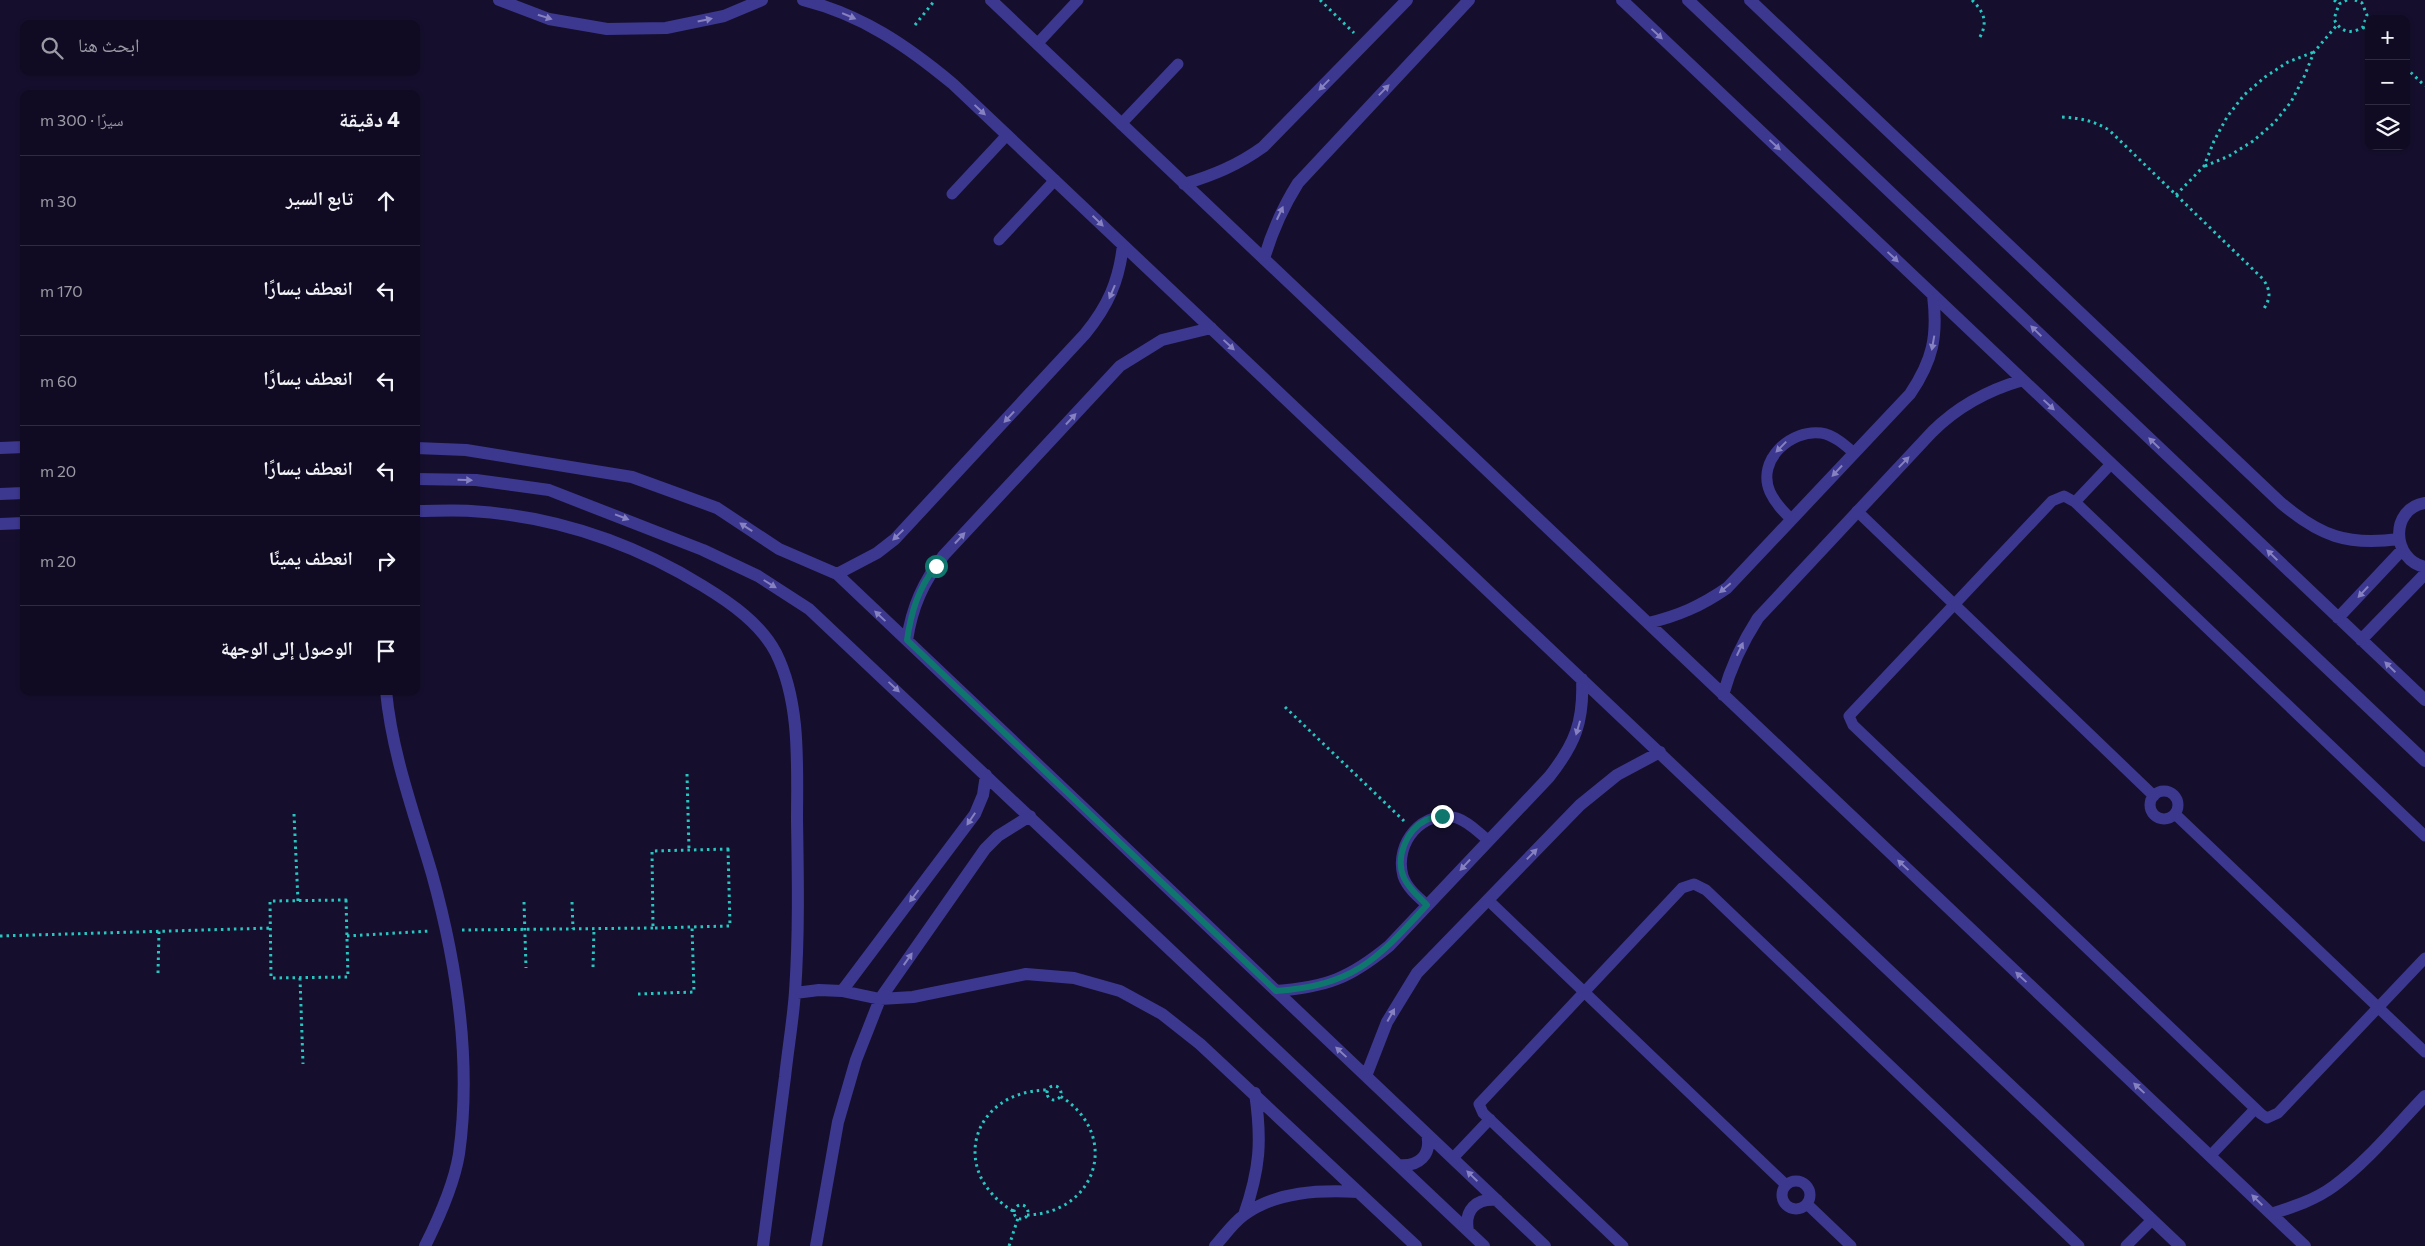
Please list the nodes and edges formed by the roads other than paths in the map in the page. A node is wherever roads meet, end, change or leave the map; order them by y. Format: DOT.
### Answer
graph roads {
  1 [pos="499,0"];
  2 [pos="762,0"];
  3 [pos="803,0"];
  4 [pos="991,0"];
  5 [pos="1078,0"];
  6 [pos="1407,0"];
  7 [pos="1469,0"];
  8 [pos="1622,0"];
  9 [pos="1688,0"];
  10 [pos="1750,0"];
  11 [pos="1037,44"];
  12 [pos="1178,64"];
  13 [pos="1121,124"];
  14 [pos="1007,135"];
  15 [pos="1055,180"];
  16 [pos="1184,184"];
  17 [pos="952,194"];
  18 [pos="999,240"];
  19 [pos="1123,245"];
  20 [pos="1264,259"];
  21 [pos="1933,295"];
  22 [pos="1211,328"];
  23 [pos="2023,380"];
  24 [pos="20,447"];
  25 [pos="0,448"];
  26 [pos="420,448"];
  27 [pos="1854,453"];
  28 [pos="2111,464"];
  29 [pos="420,478"];
  30 [pos="20,493"];
  31 [pos="0,494"];
  32 [pos="2425,494"];
  33 [pos="2075,502"];
  34 [pos="2425,503"];
  35 [pos="2411,509"];
  36 [pos="420,511"];
  37 [pos="1857,511"];
  38 [pos="1791,519"];
  39 [pos="20,523"];
  40 [pos="0,524"];
  41 [pos="2400,545"];
  42 [pos="2425,567"];
  43 [pos="836,574"];
  44 [pos="2425,574"];
  45 [pos="1954,604"];
  46 [pos="2338,618"];
  47 [pos="1648,623"];
  48 [pos="907,640"];
  49 [pos="2361,640"];
  50 [pos="1582,680"];
  51 [pos="387,695"];
  52 [pos="1723,695"];
  53 [pos="2425,700"];
  54 [pos="1660,752"];
  55 [pos="2425,761"];
  56 [pos="986,775"];
  57 [pos="2154,796"];
  58 [pos="2175,814"];
  59 [pos="1030,816"];
  60 [pos="2425,836"];
  61 [pos="1488,840"];
  62 [pos="1488,900"];
  63 [pos="1427,905"];
  64 [pos="2425,958"];
  65 [pos="842,991"];
  66 [pos="1276,991"];
  67 [pos="1584,992"];
  68 [pos="795,993"];
  69 [pos="880,999"];
  70 [pos="2378,1008"];
  71 [pos="2425,1052"];
  72 [pos="1366,1076"];
  73 [pos="1254,1093"];
  74 [pos="2425,1096"];
  75 [pos="2255,1109"];
  76 [pos="1490,1119"];
  77 [pos="1427,1134"];
  78 [pos="2210,1156"];
  79 [pos="1453,1158"];
  80 [pos="1398,1165"];
  81 [pos="1786,1185"];
  82 [pos="1358,1192"];
  83 [pos="1497,1200"];
  84 [pos="1808,1204"];
  85 [pos="2271,1214"];
  86 [pos="1244,1215"];
  87 [pos="2152,1220"];
  88 [pos="1468,1231"];
  89 [pos="425,1246"];
  90 [pos="763,1246"];
  91 [pos="816,1246"];
  92 [pos="1215,1246"];
  93 [pos="1416,1246"];
  94 [pos="1484,1246"];
  95 [pos="1545,1246"];
  96 [pos="1623,1246"];
  97 [pos="1852,1246"];
  98 [pos="2079,1246"];
  99 [pos="2126,1246"];
  100 [pos="2180,1246"];
  101 [pos="2305,1246"];
  1 -- 2 [label="street, one-way"];
  3 -- 14 [label="street, one-way"];
  4 -- 11 [label="street"];
  5 -- 11 [label="lane"];
  6 -- 16 [label="street, one-way"];
  20 -- 7 [label="street, one-way"];
  8 -- 21 [label="street, one-way"];
  46 -- 9 [label="street, one-way"];
  10 -- 41 [label="street"];
  11 -- 13 [label="street"];
  12 -- 13 [label="lane"];
  13 -- 16 [label="street"];
  14 -- 15 [label="street"];
  14 -- 17 [label="lane"];
  15 -- 18 [label="lane"];
  15 -- 19 [label="street, one-way"];
  16 -- 20 [label="street"];
  19 -- 22 [label="street"];
  19 -- 43 [label="street, one-way"];
  20 -- 47 [label="street"];
  21 -- 23 [label="street"];
  21 -- 27 [label="street, one-way"];
  48 -- 22 [label="street, one-way"];
  22 -- 50 [label="street, one-way"];
  23 -- 28 [label="street, one-way"];
  37 -- 23 [label="street, one-way"];
  24 -- 25 [label="street"];
  43 -- 26 [label="street, one-way"];
  27 -- 38 [label="street, one-way"];
  27 -- 38 [label="lane, one-way"];
  28 -- 33 [label="lane"];
  28 -- 55 [label="street"];
  29 -- 56 [label="street, one-way"];
  30 -- 31 [label="street"];
  32 -- 35 [label="street"];
  33 -- 45 [label="lane"];
  33 -- 60 [label="lane"];
  34 -- 35 [label="street"];
  35 -- 41 [label="street"];
  36 -- 68 [label="street"];
  37 -- 45 [label="lane"];
  52 -- 37 [label="street, one-way"];
  38 -- 47 [label="street, one-way"];
  39 -- 40 [label="street"];
  41 -- 42 [label="street"];
  41 -- 46 [label="street, one-way"];
  48 -- 43 [label="street, one-way"];
  44 -- 49 [label="street"];
  45 -- 57 [label="lane"];
  45 -- 75 [label="lane"];
  46 -- 49 [label="street"];
  47 -- 52 [label="street"];
  48 -- 66 [label="street"];
  53 -- 49 [label="street, one-way"];
  50 -- 54 [label="street"];
  50 -- 61 [label="street, one-way"];
  51 -- 89 [label="street"];
  78 -- 52 [label="street, one-way"];
  62 -- 54 [label="street, one-way"];
  54 -- 87 [label="street"];
  56 -- 59 [label="street"];
  56 -- 65 [label="street, one-way"];
  57 -- 58 [label="lane"];
  57 -- 58 [label="lane"];
  58 -- 70 [label="lane"];
  69 -- 59 [label="street, one-way"];
  59 -- 80 [label="street"];
  61 -- 63 [label="street, one-way"];
  61 -- 63 [label="lane"];
  62 -- 67 [label="lane"];
  72 -- 62 [label="street, one-way"];
  63 -- 66 [label="street"];
  64 -- 70 [label="lane"];
  65 -- 68 [label="street"];
  65 -- 69 [label="street"];
  72 -- 66 [label="street, one-way"];
  67 -- 76 [label="lane"];
  67 -- 81 [label="lane"];
  67 -- 98 [label="lane"];
  68 -- 90 [label="street"];
  69 -- 73 [label="street"];
  69 -- 91 [label="street"];
  70 -- 71 [label="lane"];
  70 -- 75 [label="lane"];
  72 -- 77 [label="street"];
  73 -- 82 [label="street"];
  73 -- 86 [label="street"];
  74 -- 85 [label="street"];
  75 -- 78 [label="lane"];
  76 -- 79 [label="lane"];
  76 -- 96 [label="lane"];
  77 -- 79 [label="street"];
  77 -- 80 [label="street"];
  85 -- 78 [label="street, one-way"];
  83 -- 79 [label="street, one-way"];
  80 -- 88 [label="street"];
  81 -- 84 [label="lane"];
  81 -- 84 [label="lane"];
  82 -- 86 [label="street"];
  82 -- 93 [label="street"];
  83 -- 88 [label="street"];
  83 -- 95 [label="street"];
  84 -- 97 [label="lane"];
  85 -- 101 [label="street"];
  86 -- 92 [label="street"];
  87 -- 99 [label="lane"];
  87 -- 100 [label="street"];
  88 -- 94 [label="street"];
}
